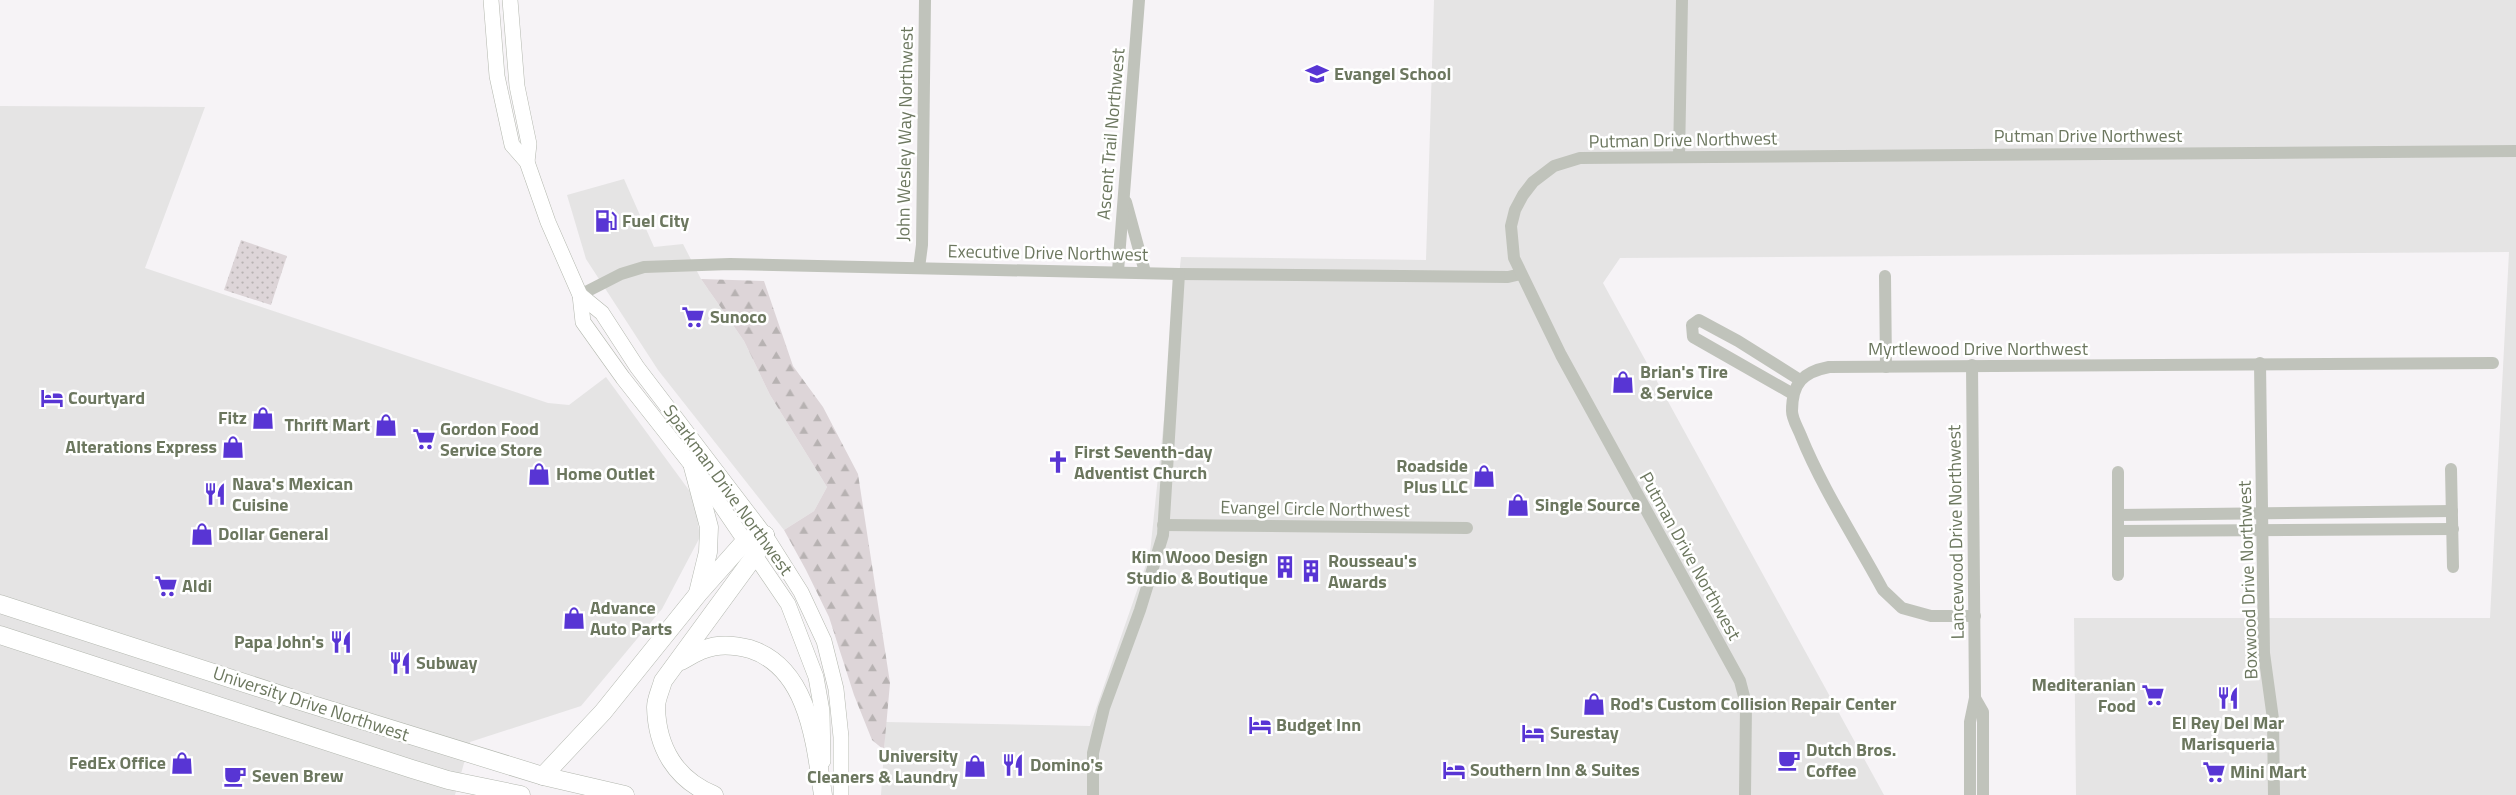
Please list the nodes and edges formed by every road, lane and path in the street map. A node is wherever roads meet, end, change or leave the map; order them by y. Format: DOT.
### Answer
graph roads {
  1 [pos="491,0"];
  2 [pos="510,0"];
  3 [pos="925,0"];
  4 [pos="1139,0"];
  5 [pos="1682,0"];
  6 [pos="2516,151"];
  7 [pos="1679,157"];
  8 [pos="527,162"];
  9 [pos="1124,195"];
  10 [pos="919,268"];
  11 [pos="1118,271"];
  12 [pos="1145,272"];
  13 [pos="1179,274"];
  14 [pos="1521,274"];
  15 [pos="1885,276"];
  16 [pos="580,295"];
  17 [pos="2260,363"];
  18 [pos="2494,363"];
  19 [pos="1972,365"];
  20 [pos="1886,367"];
  21 [pos="1800,380"];
  22 [pos="1793,394"];
  23 [pos="693,467"];
  24 [pos="2451,469"];
  25 [pos="2118,472"];
  26 [pos="2452,511"];
  27 [pos="2263,513"];
  28 [pos="2118,515"];
  29 [pos="1163,525"];
  30 [pos="1467,528"];
  31 [pos="2452,529"];
  32 [pos="2118,531"];
  33 [pos="2263,531"];
  34 [pos="765,536"];
  35 [pos="751,547"];
  36 [pos="2452,567"];
  37 [pos="2118,575"];
  38 [pos="698,594"];
  39 [pos="0,604"];
  40 [pos="1975,616"];
  41 [pos="0,635"];
  42 [pos="678,662"];
  43 [pos="1975,698"];
  44 [pos="543,776"];
  45 [pos="448,780"];
  46 [pos="473,795"];
  47 [pos="521,795"];
  48 [pos="625,795"];
  49 [pos="714,795"];
  50 [pos="823,795"];
  51 [pos="841,795"];
  52 [pos="1092,795"];
  53 [pos="1745,795"];
  54 [pos="1970,795"];
  55 [pos="1983,795"];
  56 [pos="2274,795"];
  1 -- 8 [label="main road, Sparkman Drive Northwest"];
  2 -- 8 [label="main road, Sparkman Drive Northwest"];
  3 -- 10 [label="street, John Wesley Way Northwest"];
  4 -- 9 [label="street, Ascent Trail Northwest"];
  5 -- 7 [label="street"];
  6 -- 7 [label="street, Putman Drive Northwest"];
  7 -- 14 [label="street, Putman Drive Northwest"];
  8 -- 16 [label="main road, Sparkman Drive Northwest"];
  9 -- 11 [label="street, Ascent Trail Northwest"];
  9 -- 12 [label="street"];
  10 -- 11 [label="street, Executive Drive Northwest"];
  10 -- 16 [label="street, Executive Drive Northwest"];
  11 -- 12 [label="street, Executive Drive Northwest"];
  12 -- 13 [label="street, Executive Drive Northwest"];
  13 -- 14 [label="street, Executive Drive Northwest"];
  13 -- 29 [label="street"];
  14 -- 53 [label="street, Putman Drive Northwest"];
  15 -- 20 [label="street"];
  16 -- 23 [label="main road, Sparkman Drive Northwest"];
  16 -- 34 [label="main road, Sparkman Drive Northwest"];
  17 -- 18 [label="street, Myrtlewood Drive Northwest"];
  17 -- 19 [label="street, Myrtlewood Drive Northwest"];
  17 -- 27 [label="street, Boxwood Drive Northwest"];
  19 -- 20 [label="street, Myrtlewood Drive Northwest"];
  19 -- 40 [label="street, Lancewood Drive Northwest"];
  20 -- 21 [label="street, Myrtlewood Drive Northwest"];
  21 -- 22 [label="street"];
  21 -- 22 [label="street"];
  22 -- 40 [label="street"];
  23 -- 35 [label="main road, Sparkman Drive Northwest"];
  23 -- 38 [label="highway"];
  24 -- 26 [label="street"];
  25 -- 28 [label="street"];
  26 -- 27 [label="street"];
  26 -- 31 [label="street"];
  27 -- 28 [label="street"];
  27 -- 33 [label="street, Boxwood Drive Northwest"];
  28 -- 32 [label="street"];
  29 -- 30 [label="street, Evangel Circle Northwest"];
  29 -- 52 [label="street"];
  31 -- 33 [label="street"];
  31 -- 36 [label="street"];
  32 -- 33 [label="street"];
  32 -- 37 [label="street"];
  33 -- 56 [label="street, Boxwood Drive Northwest"];
  34 -- 35 [label="highway"];
  34 -- 51 [label="main road, Sparkman Drive Northwest"];
  35 -- 38 [label="highway"];
  35 -- 42 [label="highway"];
  35 -- 50 [label="main road, Sparkman Drive Northwest"];
  38 -- 44 [label="highway"];
  39 -- 44 [label="highway, University Drive Northwest"];
  40 -- 43 [label="street, Lancewood Drive Northwest"];
  41 -- 45 [label="highway, University Drive Northwest"];
  42 -- 49 [label="highway"];
  42 -- 50 [label="highway"];
  43 -- 54 [label="street, Lancewood Drive Northwest"];
  43 -- 55 [label="street, Lancewood Drive Northwest"];
  44 -- 48 [label="highway, University Drive Northwest"];
  45 -- 46 [label="highway"];
  45 -- 47 [label="highway, University Drive Northwest"];
}
